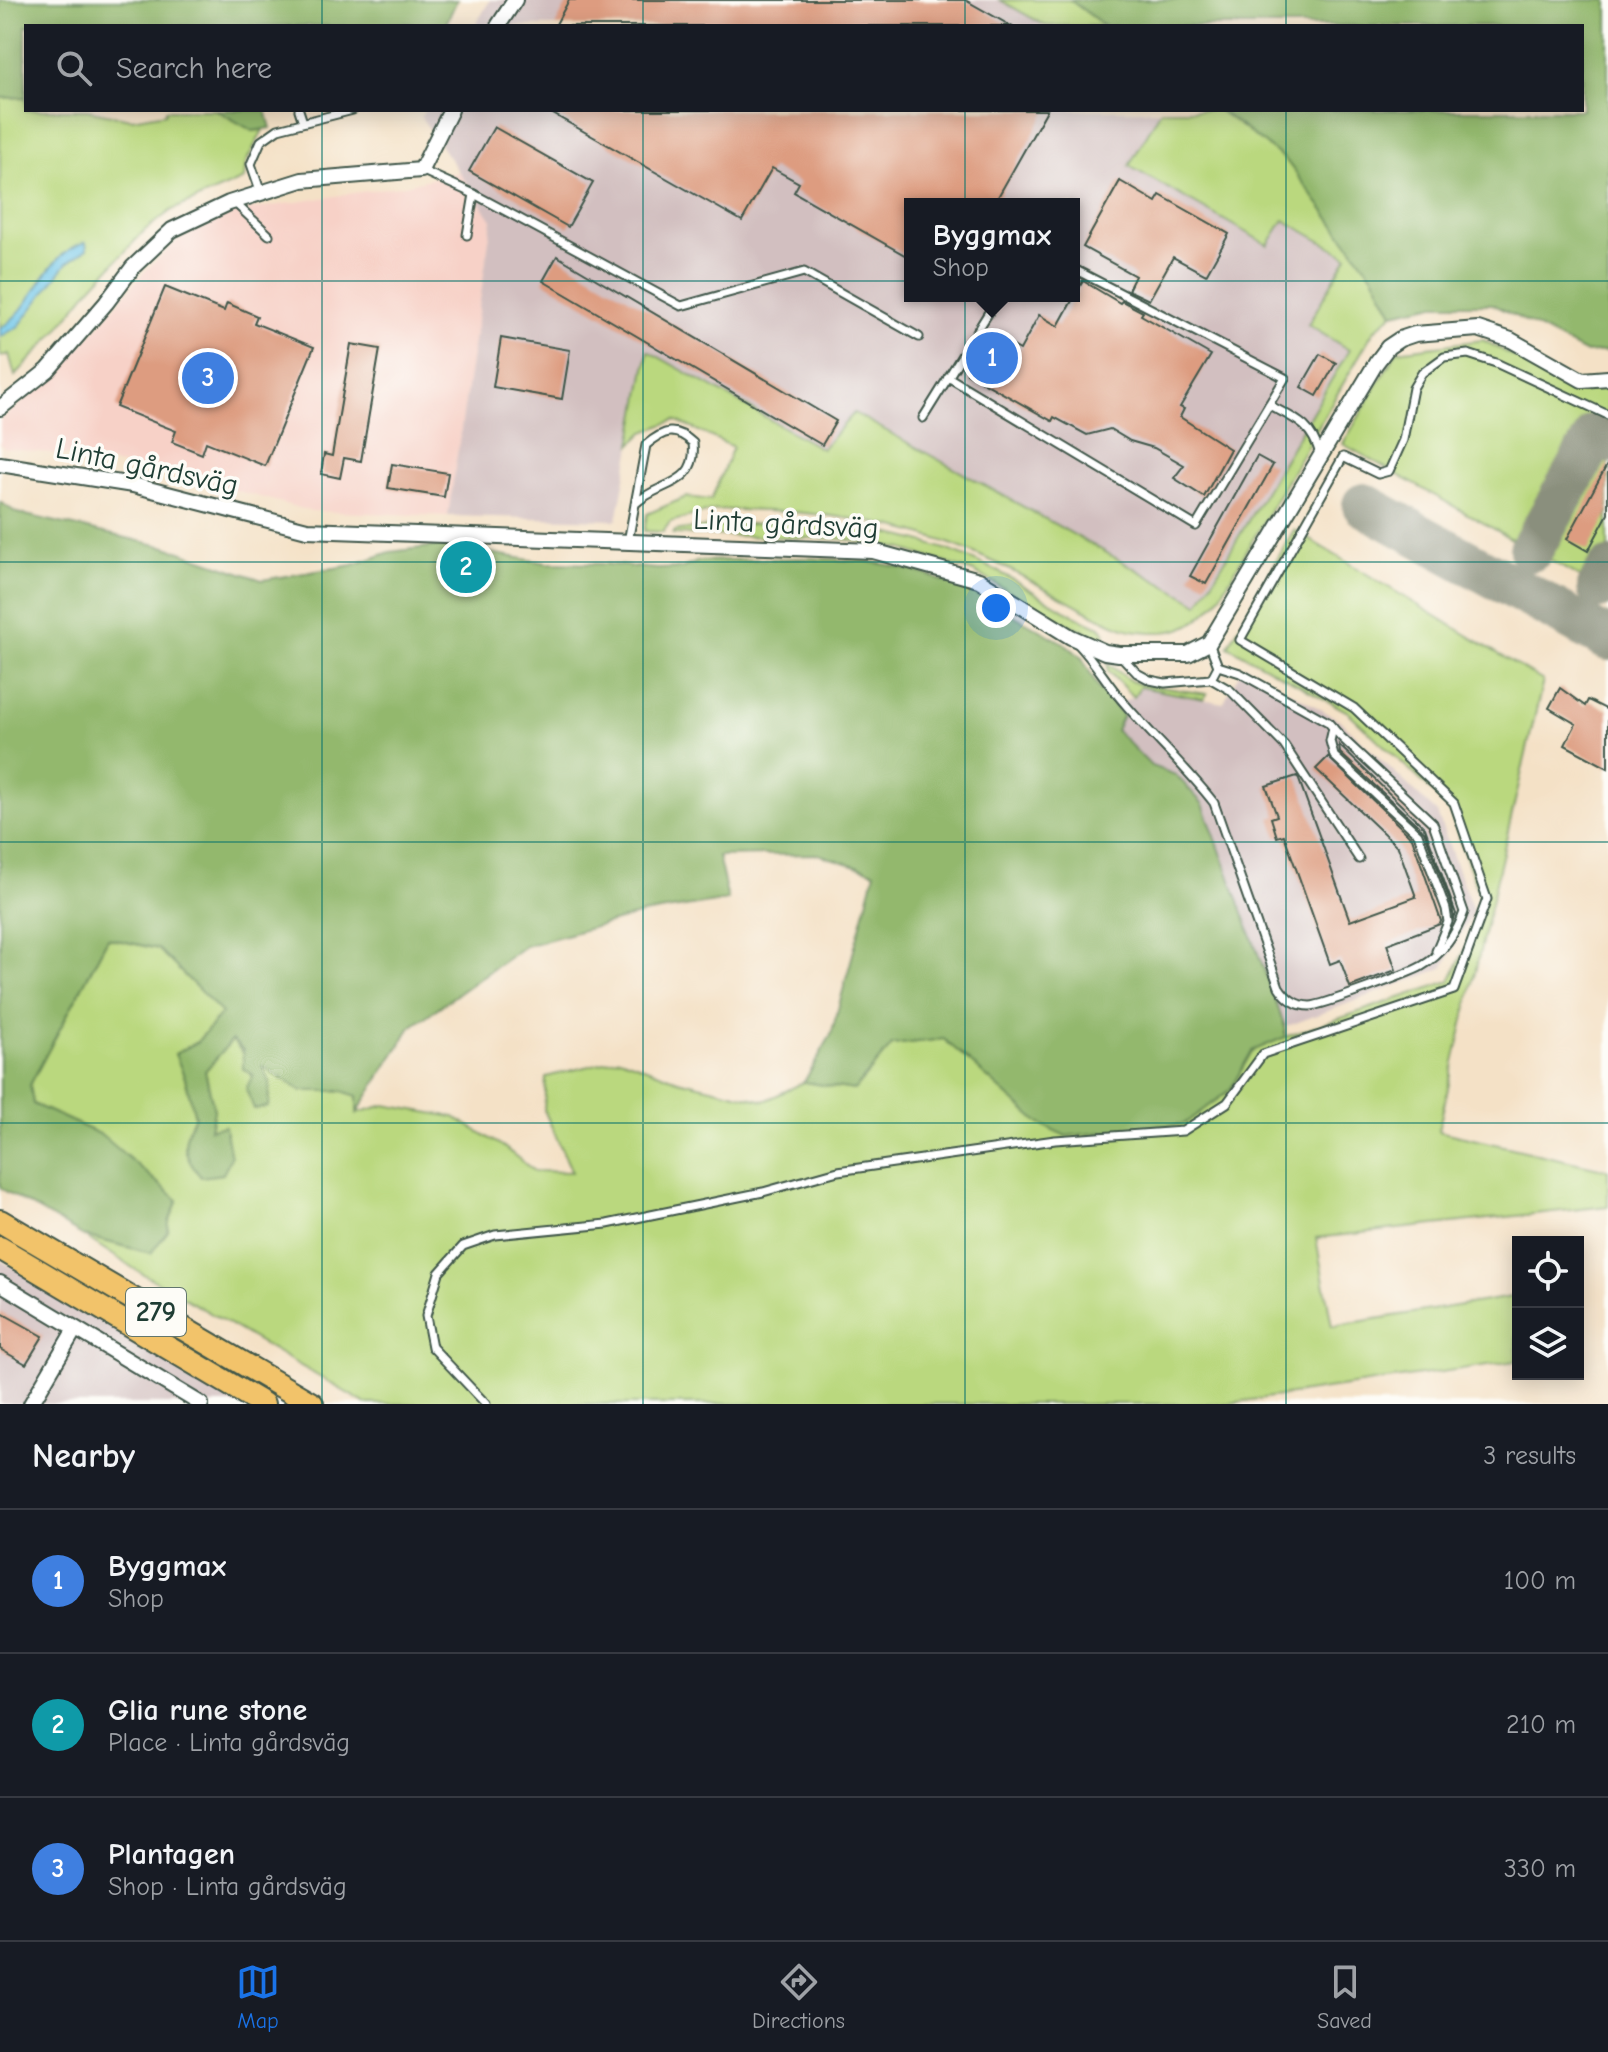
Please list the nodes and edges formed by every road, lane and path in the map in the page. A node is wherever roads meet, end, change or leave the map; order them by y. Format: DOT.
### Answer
graph roads {
  1 [pos="515,0"];
  2 [pos="499,24"];
  3 [pos="300,112"];
  4 [pos="336,112"];
  5 [pos="450,112"];
  6 [pos="303,122"];
  7 [pos="421,170"];
  8 [pos="261,193"];
  9 [pos="474,194"];
  10 [pos="233,201"];
  11 [pos="269,235"];
  12 [pos="467,235"];
  13 [pos="1080,272"];
  14 [pos="995,302"];
  15 [pos="919,337"];
  16 [pos="948,377"];
  17 [pos="1608,378"];
  18 [pos="1269,405"];
  19 [pos="0,408"];
  20 [pos="1608,415"];
  21 [pos="923,418"];
  22 [pos="1321,456"];
  23 [pos="0,464"];
  24 [pos="635,504"];
  25 [pos="628,542"];
  26 [pos="1071,637"];
  27 [pos="1209,643"];
  28 [pos="1119,654"];
  29 [pos="1218,666"];
  30 [pos="1211,679"];
  31 [pos="1333,728"];
  32 [pos="1359,859"];
  33 [pos="1434,957"];
  34 [pos="0,1221"];
  35 [pos="0,1248"];
  36 [pos="0,1283"];
  37 [pos="75,1329"];
  38 [pos="31,1404"];
  39 [pos="201,1404"];
  40 [pos="263,1404"];
  41 [pos="312,1404"];
  42 [pos="486,1404"];
  1 -- 2 [label="street"];
  3 -- 6 [label="lane"];
  4 -- 6 [label="lane"];
  5 -- 7 [label="street"];
  6 -- 8 [label="lane"];
  7 -- 8 [label="street"];
  7 -- 9 [label="lane"];
  8 -- 10 [label="street"];
  9 -- 12 [label="lane"];
  9 -- 15 [label="lane"];
  10 -- 11 [label="lane"];
  10 -- 19 [label="street"];
  13 -- 18 [label="lane"];
  14 -- 16 [label="lane"];
  16 -- 18 [label="lane"];
  16 -- 21 [label="lane"];
  17 -- 22 [label="street"];
  18 -- 22 [label="lane"];
  20 -- 42 [label="lane"];
  22 -- 27 [label="street"];
  23 -- 25 [label="street, Linta gårdsväg"];
  24 -- 24 [label="lane"];
  24 -- 25 [label="lane"];
  25 -- 26 [label="street, Linta gårdsväg"];
  26 -- 28 [label="street, Linta gårdsväg"];
  26 -- 33 [label="lane"];
  27 -- 28 [label="street, Linta gårdsväg"];
  27 -- 29 [label="lane"];
  28 -- 30 [label="lane"];
  29 -- 30 [label="lane"];
  29 -- 31 [label="lane"];
  30 -- 32 [label="lane"];
  31 -- 33 [label="lane"];
  31 -- 33 [label="lane"];
  34 -- 41 [label="main road, 279"];
  35 -- 40 [label="main road, 279"];
  36 -- 37 [label="street"];
  37 -- 38 [label="street"];
  37 -- 39 [label="street"];
}
